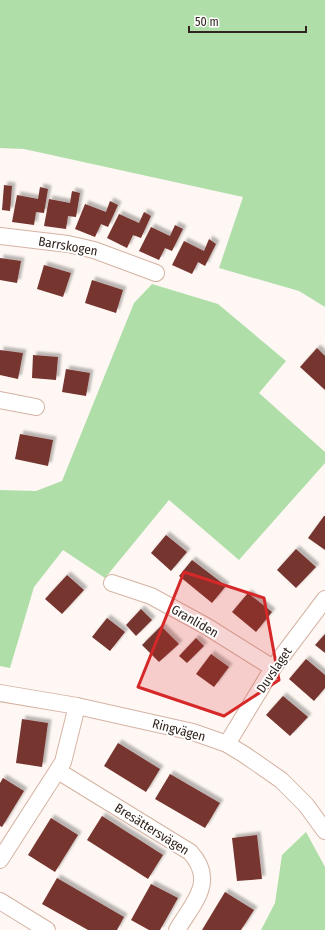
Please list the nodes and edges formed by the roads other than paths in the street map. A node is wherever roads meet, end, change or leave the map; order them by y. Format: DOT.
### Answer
graph roads {
  1 [pos="0,236"];
  2 [pos="156,273"];
  3 [pos="0,400"];
  4 [pos="36,407"];
  5 [pos="112,583"];
  6 [pos="325,599"];
  7 [pos="273,668"];
  8 [pos="0,693"];
  9 [pos="77,706"];
  10 [pos="227,744"];
  11 [pos="58,771"];
  12 [pos="325,831"];
  13 [pos="0,860"];
  14 [pos="0,901"];
  15 [pos="47,930"];
  16 [pos="177,930"];
  1 -- 2 [label="street, Barrskogen"];
  3 -- 4 [label="street"];
  5 -- 7 [label="street, Granliden"];
  6 -- 7 [label="street, Duvslaget"];
  7 -- 10 [label="street, Duvslaget"];
  8 -- 9 [label="street, Ringvägen"];
  9 -- 10 [label="street, Ringvägen"];
  9 -- 11 [label="street"];
  10 -- 12 [label="street, Ringvägen"];
  11 -- 13 [label="street"];
  11 -- 16 [label="street, Bresättersvägen"];
  14 -- 15 [label="street"];
}
